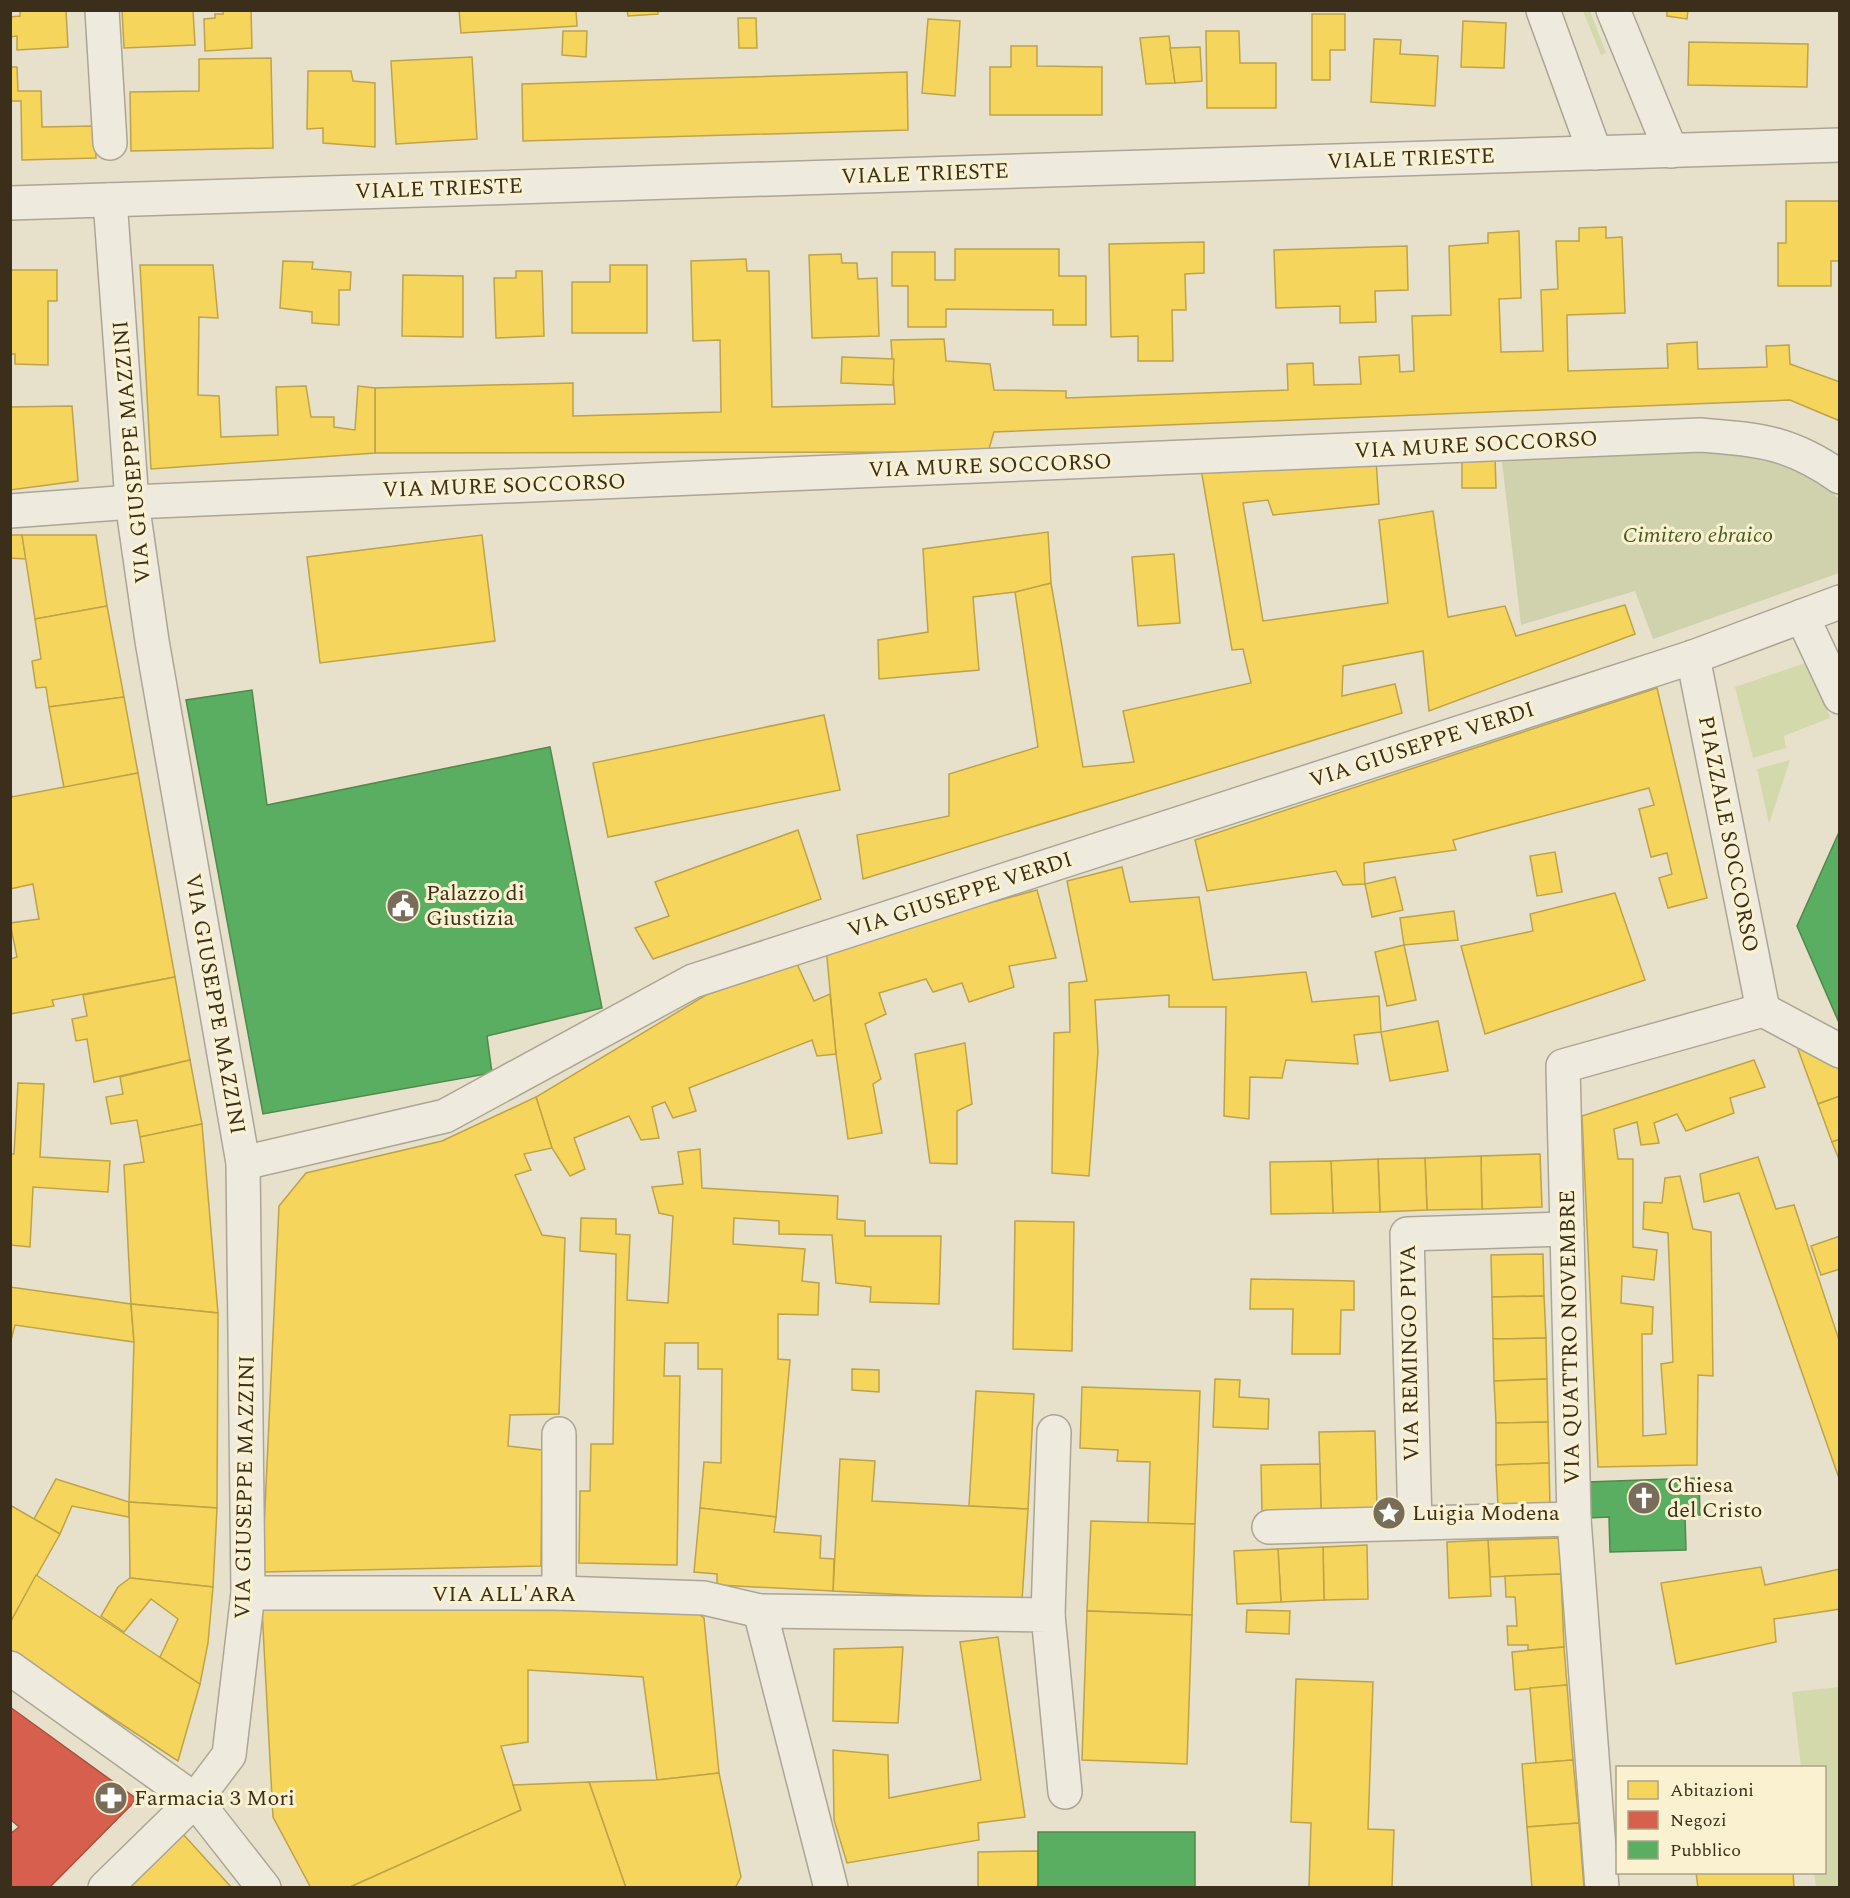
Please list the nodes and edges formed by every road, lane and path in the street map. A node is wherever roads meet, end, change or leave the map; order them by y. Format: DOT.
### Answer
graph roads {
  1 [pos="102,10"];
  2 [pos="1543,10"];
  3 [pos="1612,10"];
  4 [pos="110,142"];
  5 [pos="1839,145"];
  6 [pos="1671,152"];
  7 [pos="1595,153"];
  8 [pos="110,200"];
  9 [pos="10,203"];
  10 [pos="1839,477"];
  11 [pos="132,502"];
  12 [pos="10,511"];
  13 [pos="1839,602"];
  14 [pos="1802,616"];
  15 [pos="1693,657"];
  16 [pos="1839,697"];
  17 [pos="1763,1010"];
  18 [pos="1839,1051"];
  19 [pos="243,1163"];
  20 [pos="1567,1229"];
  21 [pos="1054,1432"];
  22 [pos="559,1434"];
  23 [pos="1574,1519"];
  24 [pos="1415,1523"];
  25 [pos="1269,1527"];
  26 [pos="248,1593"];
  27 [pos="559,1593"];
  28 [pos="760,1611"];
  29 [pos="1048,1615"];
  30 [pos="10,1668"];
  31 [pos="1065,1792"];
  32 [pos="195,1800"];
  33 [pos="105,1887"];
  34 [pos="264,1887"];
  35 [pos="831,1887"];
  36 [pos="1602,1887"];
  1 -- 4 [label="street"];
  2 -- 7 [label="street"];
  3 -- 6 [label="street"];
  5 -- 6 [label="street, VIALE TRIESTE"];
  6 -- 7 [label="street, VIALE TRIESTE"];
  7 -- 8 [label="street, VIALE TRIESTE"];
  8 -- 9 [label="street, VIALE TRIESTE"];
  8 -- 11 [label="street, VIA GIUSEPPE MAZZINI"];
  10 -- 11 [label="street, VIA MURE SOCCORSO"];
  11 -- 12 [label="street, VIA MURE SOCCORSO"];
  11 -- 19 [label="street, VIA GIUSEPPE MAZZINI"];
  13 -- 14 [label="street"];
  14 -- 15 [label="street"];
  14 -- 16 [label="street"];
  15 -- 17 [label="street, PIAZZALE SOCCORSO"];
  15 -- 19 [label="street, VIA GIUSEPPE VERDI"];
  17 -- 18 [label="street"];
  17 -- 20 [label="street, VIA QUATTRO NOVEMBRE"];
  19 -- 26 [label="street, VIA GIUSEPPE MAZZINI"];
  20 -- 23 [label="street, VIA QUATTRO NOVEMBRE"];
  20 -- 24 [label="street, VIA REMINGO PIVA"];
  21 -- 29 [label="street"];
  22 -- 27 [label="street"];
  23 -- 24 [label="street"];
  23 -- 36 [label="street, VIA QUATTRO NOVEMBRE"];
  24 -- 25 [label="street"];
  26 -- 27 [label="street, VIA ALL'ARA"];
  26 -- 32 [label="street, VIA GIUSEPPE MAZZINI"];
  27 -- 28 [label="street, VIA ALL'ARA"];
  28 -- 29 [label="street, VIA ALL'ARA"];
  28 -- 35 [label="street"];
  29 -- 31 [label="street"];
  30 -- 32 [label="street"];
  32 -- 33 [label="street, VIA GIUSEPPE MAZZINI"];
  32 -- 34 [label="street"];
}
